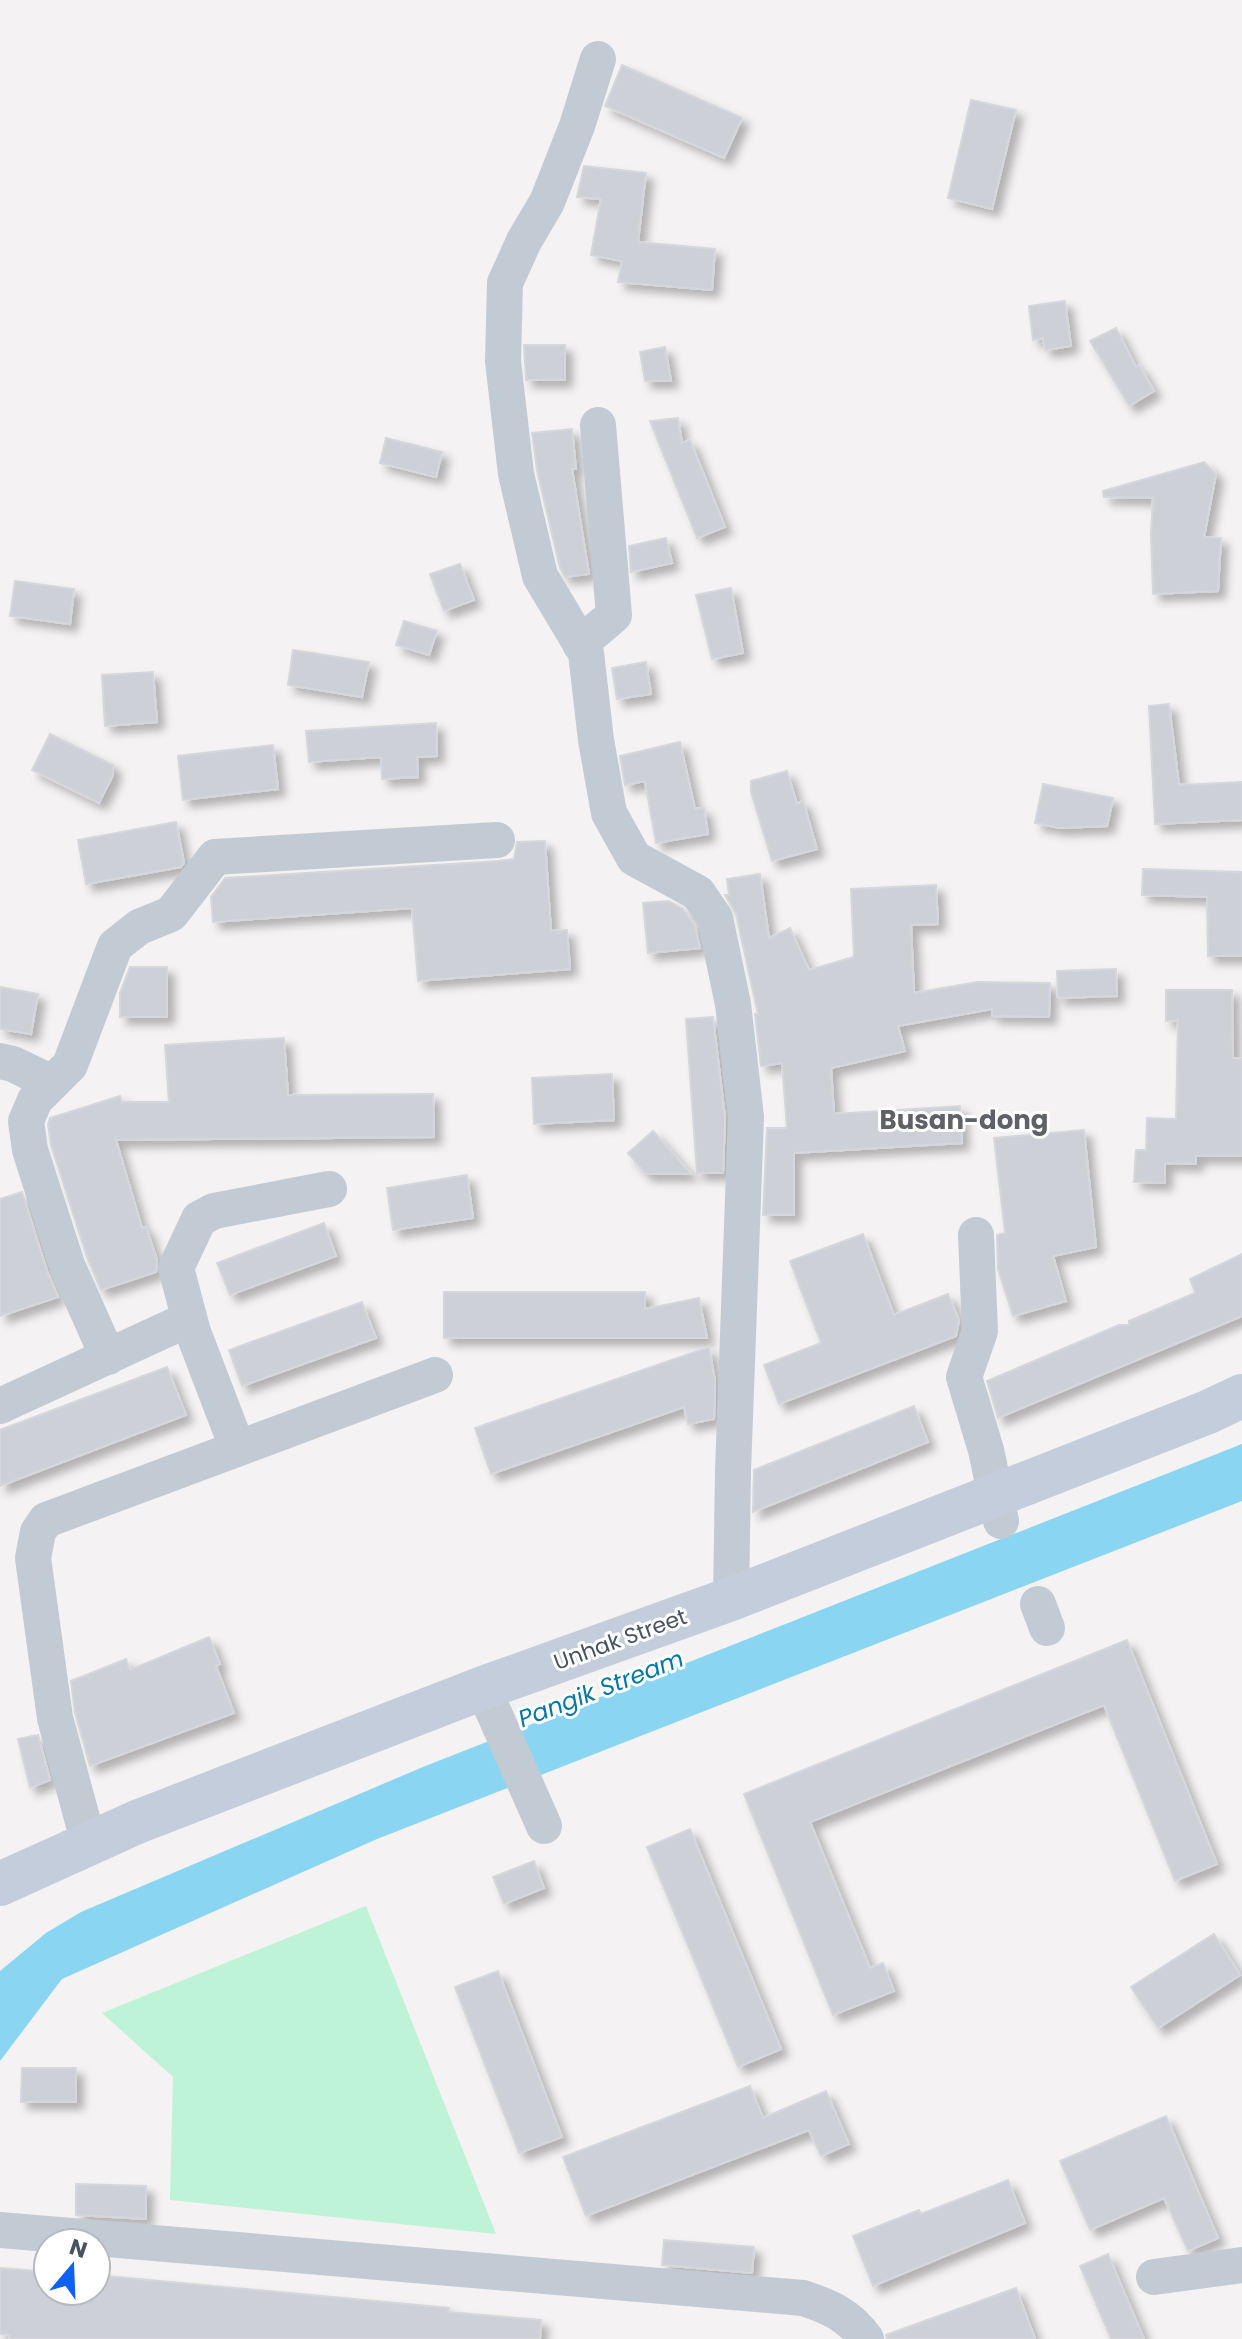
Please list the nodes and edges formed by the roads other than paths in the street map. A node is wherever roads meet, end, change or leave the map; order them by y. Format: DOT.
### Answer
graph roads {
  1 [pos="598,59"];
  2 [pos="598,425"];
  3 [pos="580,644"];
  4 [pos="497,840"];
  5 [pos="0,1061"];
  6 [pos="52,1083"];
  7 [pos="329,1189"];
  8 [pos="976,1235"];
  9 [pos="189,1319"];
  10 [pos="108,1357"];
  11 [pos="435,1375"];
  12 [pos="1242,1396"];
  13 [pos="0,1406"];
  14 [pos="237,1447"];
  15 [pos="998,1507"];
  16 [pos="731,1599"];
  17 [pos="491,1704"];
  18 [pos="539,1814"];
  19 [pos="89,1844"];
  20 [pos="0,1884"];
  21 [pos="0,2230"];
  22 [pos="1242,2265"];
  23 [pos="1154,2277"];
  24 [pos="866,2339"];
  1 -- 3 [label="street"];
  2 -- 3 [label="street"];
  3 -- 16 [label="street"];
  4 -- 6 [label="street"];
  5 -- 6 [label="street"];
  6 -- 10 [label="street"];
  7 -- 9 [label="street"];
  8 -- 15 [label="street"];
  9 -- 10 [label="street"];
  9 -- 14 [label="street"];
  10 -- 13 [label="street"];
  11 -- 14 [label="street"];
  12 -- 15 [label="main road, Unhak Street"];
  14 -- 19 [label="street"];
  15 -- 16 [label="main road, Unhak Street"];
  16 -- 17 [label="main road, Unhak Street"];
  17 -- 18 [label="street"];
  17 -- 19 [label="main road, Unhak Street"];
  19 -- 20 [label="main road, Unhak Street"];
  21 -- 24 [label="street"];
  22 -- 23 [label="street"];
}
